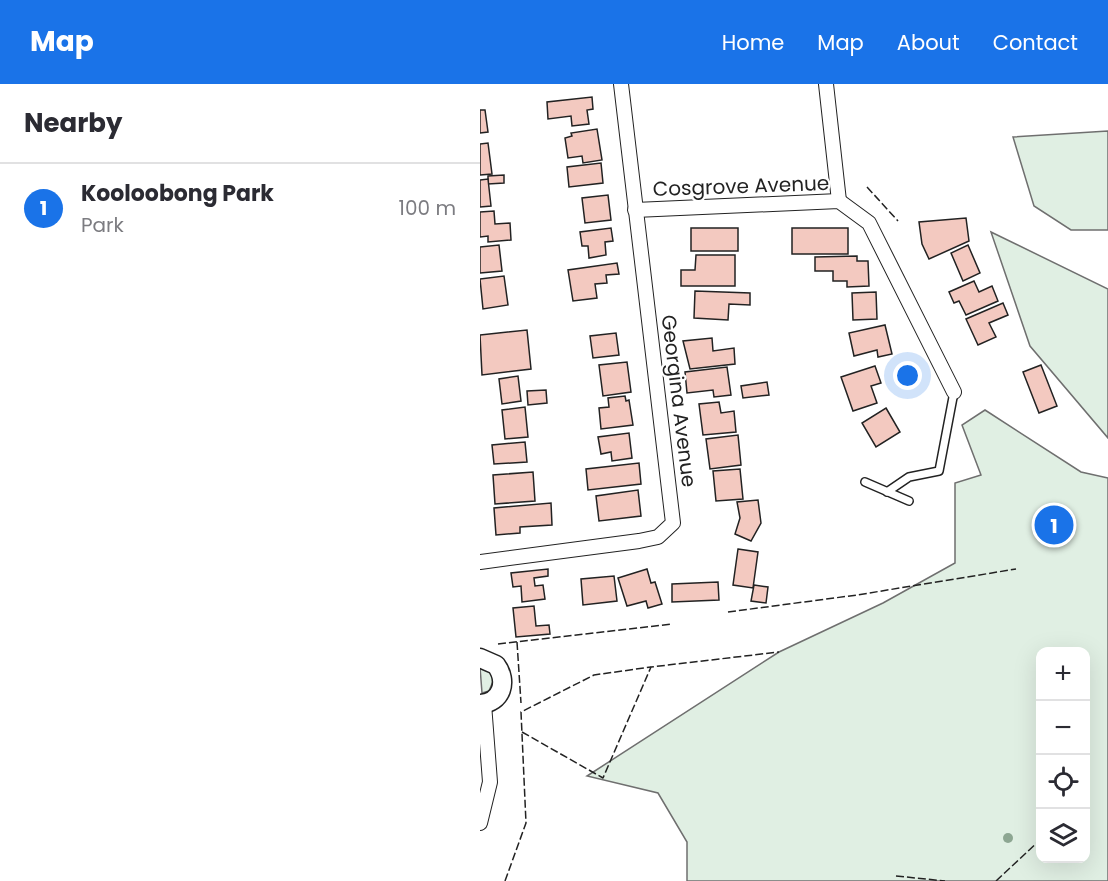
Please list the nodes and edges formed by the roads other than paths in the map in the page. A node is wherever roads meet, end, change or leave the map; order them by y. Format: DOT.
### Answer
graph roads {
  1 [pos="621,84"];
  2 [pos="826,84"];
  3 [pos="839,201"];
  4 [pos="635,210"];
  5 [pos="954,392"];
  6 [pos="865,482"];
  7 [pos="887,492"];
  8 [pos="909,501"];
  9 [pos="480,562"];
  10 [pos="480,658"];
  11 [pos="482,704"];
  12 [pos="480,823"];
  1 -- 4 [label="street, Georgina Avenue"];
  2 -- 3 [label="street"];
  3 -- 4 [label="street, Cosgrove Avenue"];
  3 -- 5 [label="street, Cosgrove Avenue"];
  4 -- 9 [label="street, Georgina Avenue"];
  5 -- 7 [label="lane"];
  6 -- 7 [label="lane"];
  7 -- 8 [label="lane"];
  10 -- 11 [label="main road"];
  11 -- 12 [label="street"];
}
